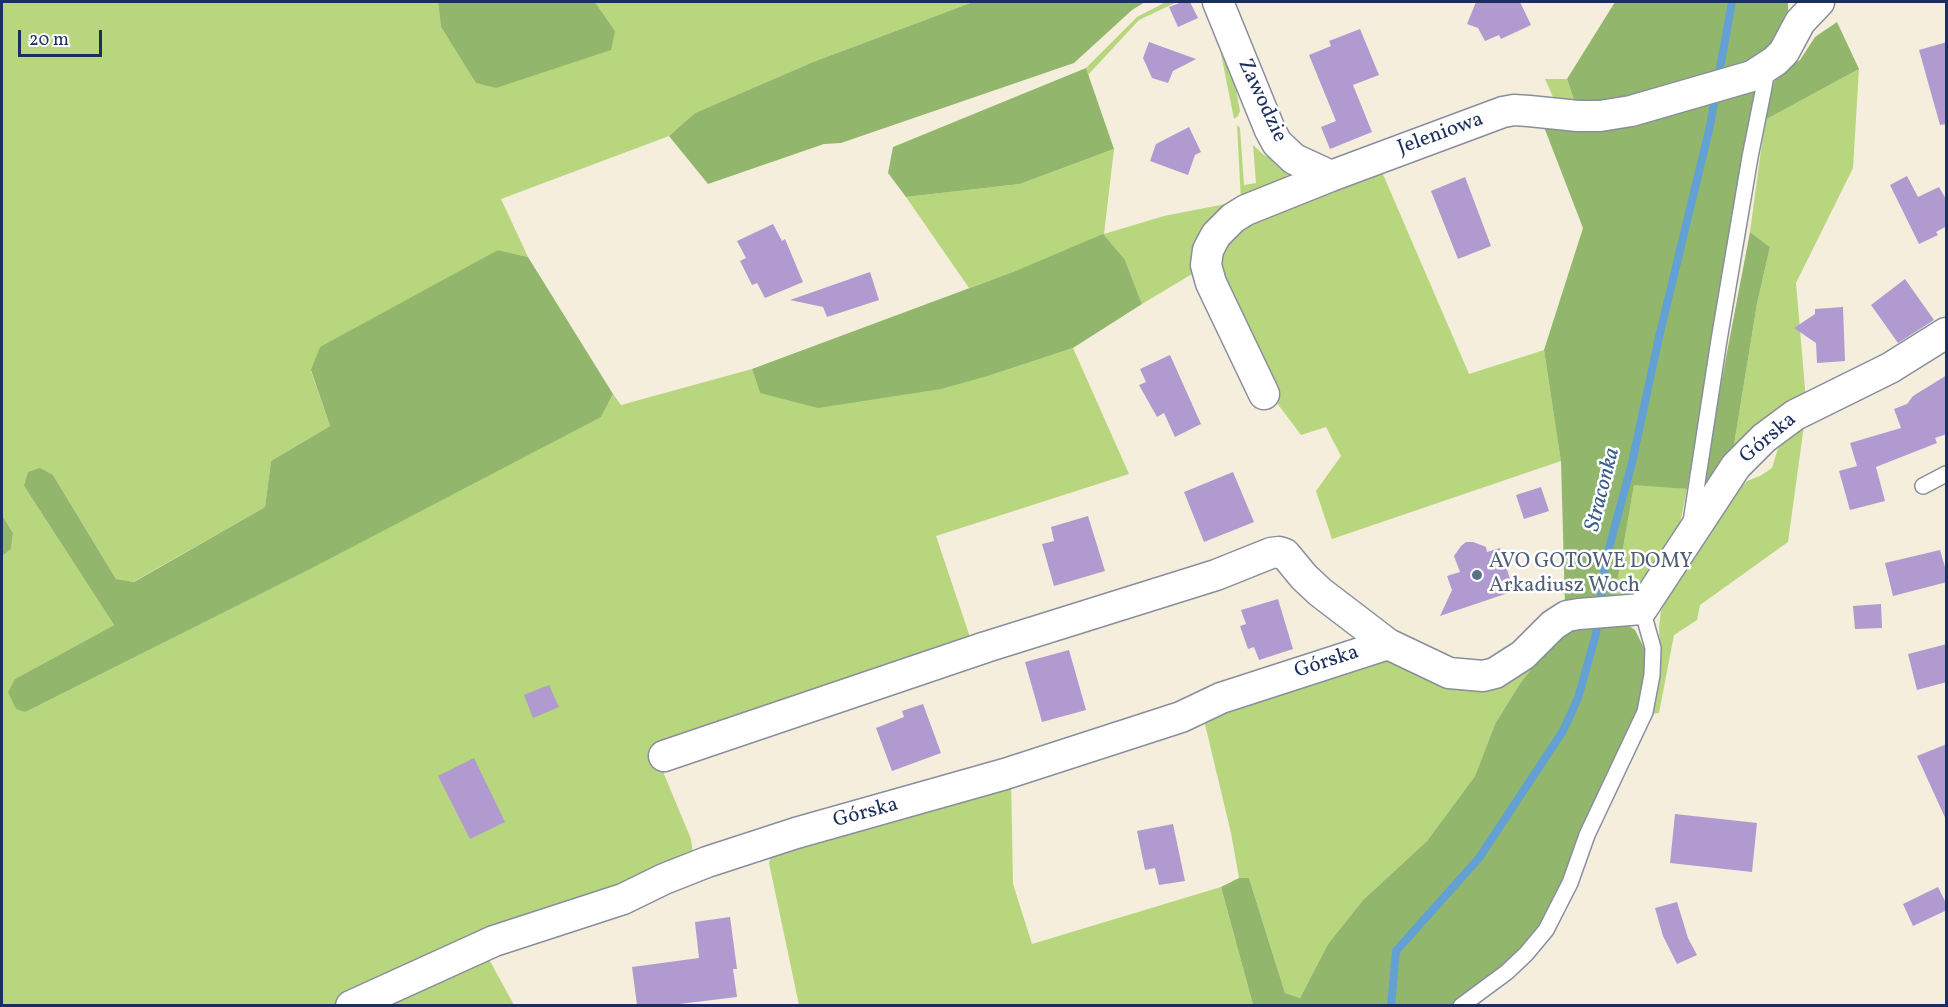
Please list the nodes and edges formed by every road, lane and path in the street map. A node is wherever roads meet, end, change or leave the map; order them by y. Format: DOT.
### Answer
graph roads {
  1 [pos="1218,2"];
  2 [pos="1819,2"];
  3 [pos="1758,72"];
  4 [pos="1331,176"];
  5 [pos="1947,333"];
  6 [pos="1264,394"];
  7 [pos="1947,474"];
  8 [pos="1923,486"];
  9 [pos="1688,539"];
  10 [pos="1631,610"];
  11 [pos="1388,644"];
  12 [pos="664,756"];
  13 [pos="351,1005"];
  14 [pos="1461,1005"];
  1 -- 4 [label="street, Zawodzie"];
  2 -- 3 [label="street, Jeleniowa"];
  3 -- 4 [label="street, Jeleniowa"];
  3 -- 9 [label="lane"];
  4 -- 6 [label="street, Jeleniowa"];
  5 -- 9 [label="street, Górska"];
  7 -- 8 [label="lane"];
  9 -- 10 [label="street, Górska"];
  10 -- 11 [label="street, Górska"];
  10 -- 14 [label="lane"];
  11 -- 12 [label="street, Górska"];
  11 -- 13 [label="street, Górska"];
}
